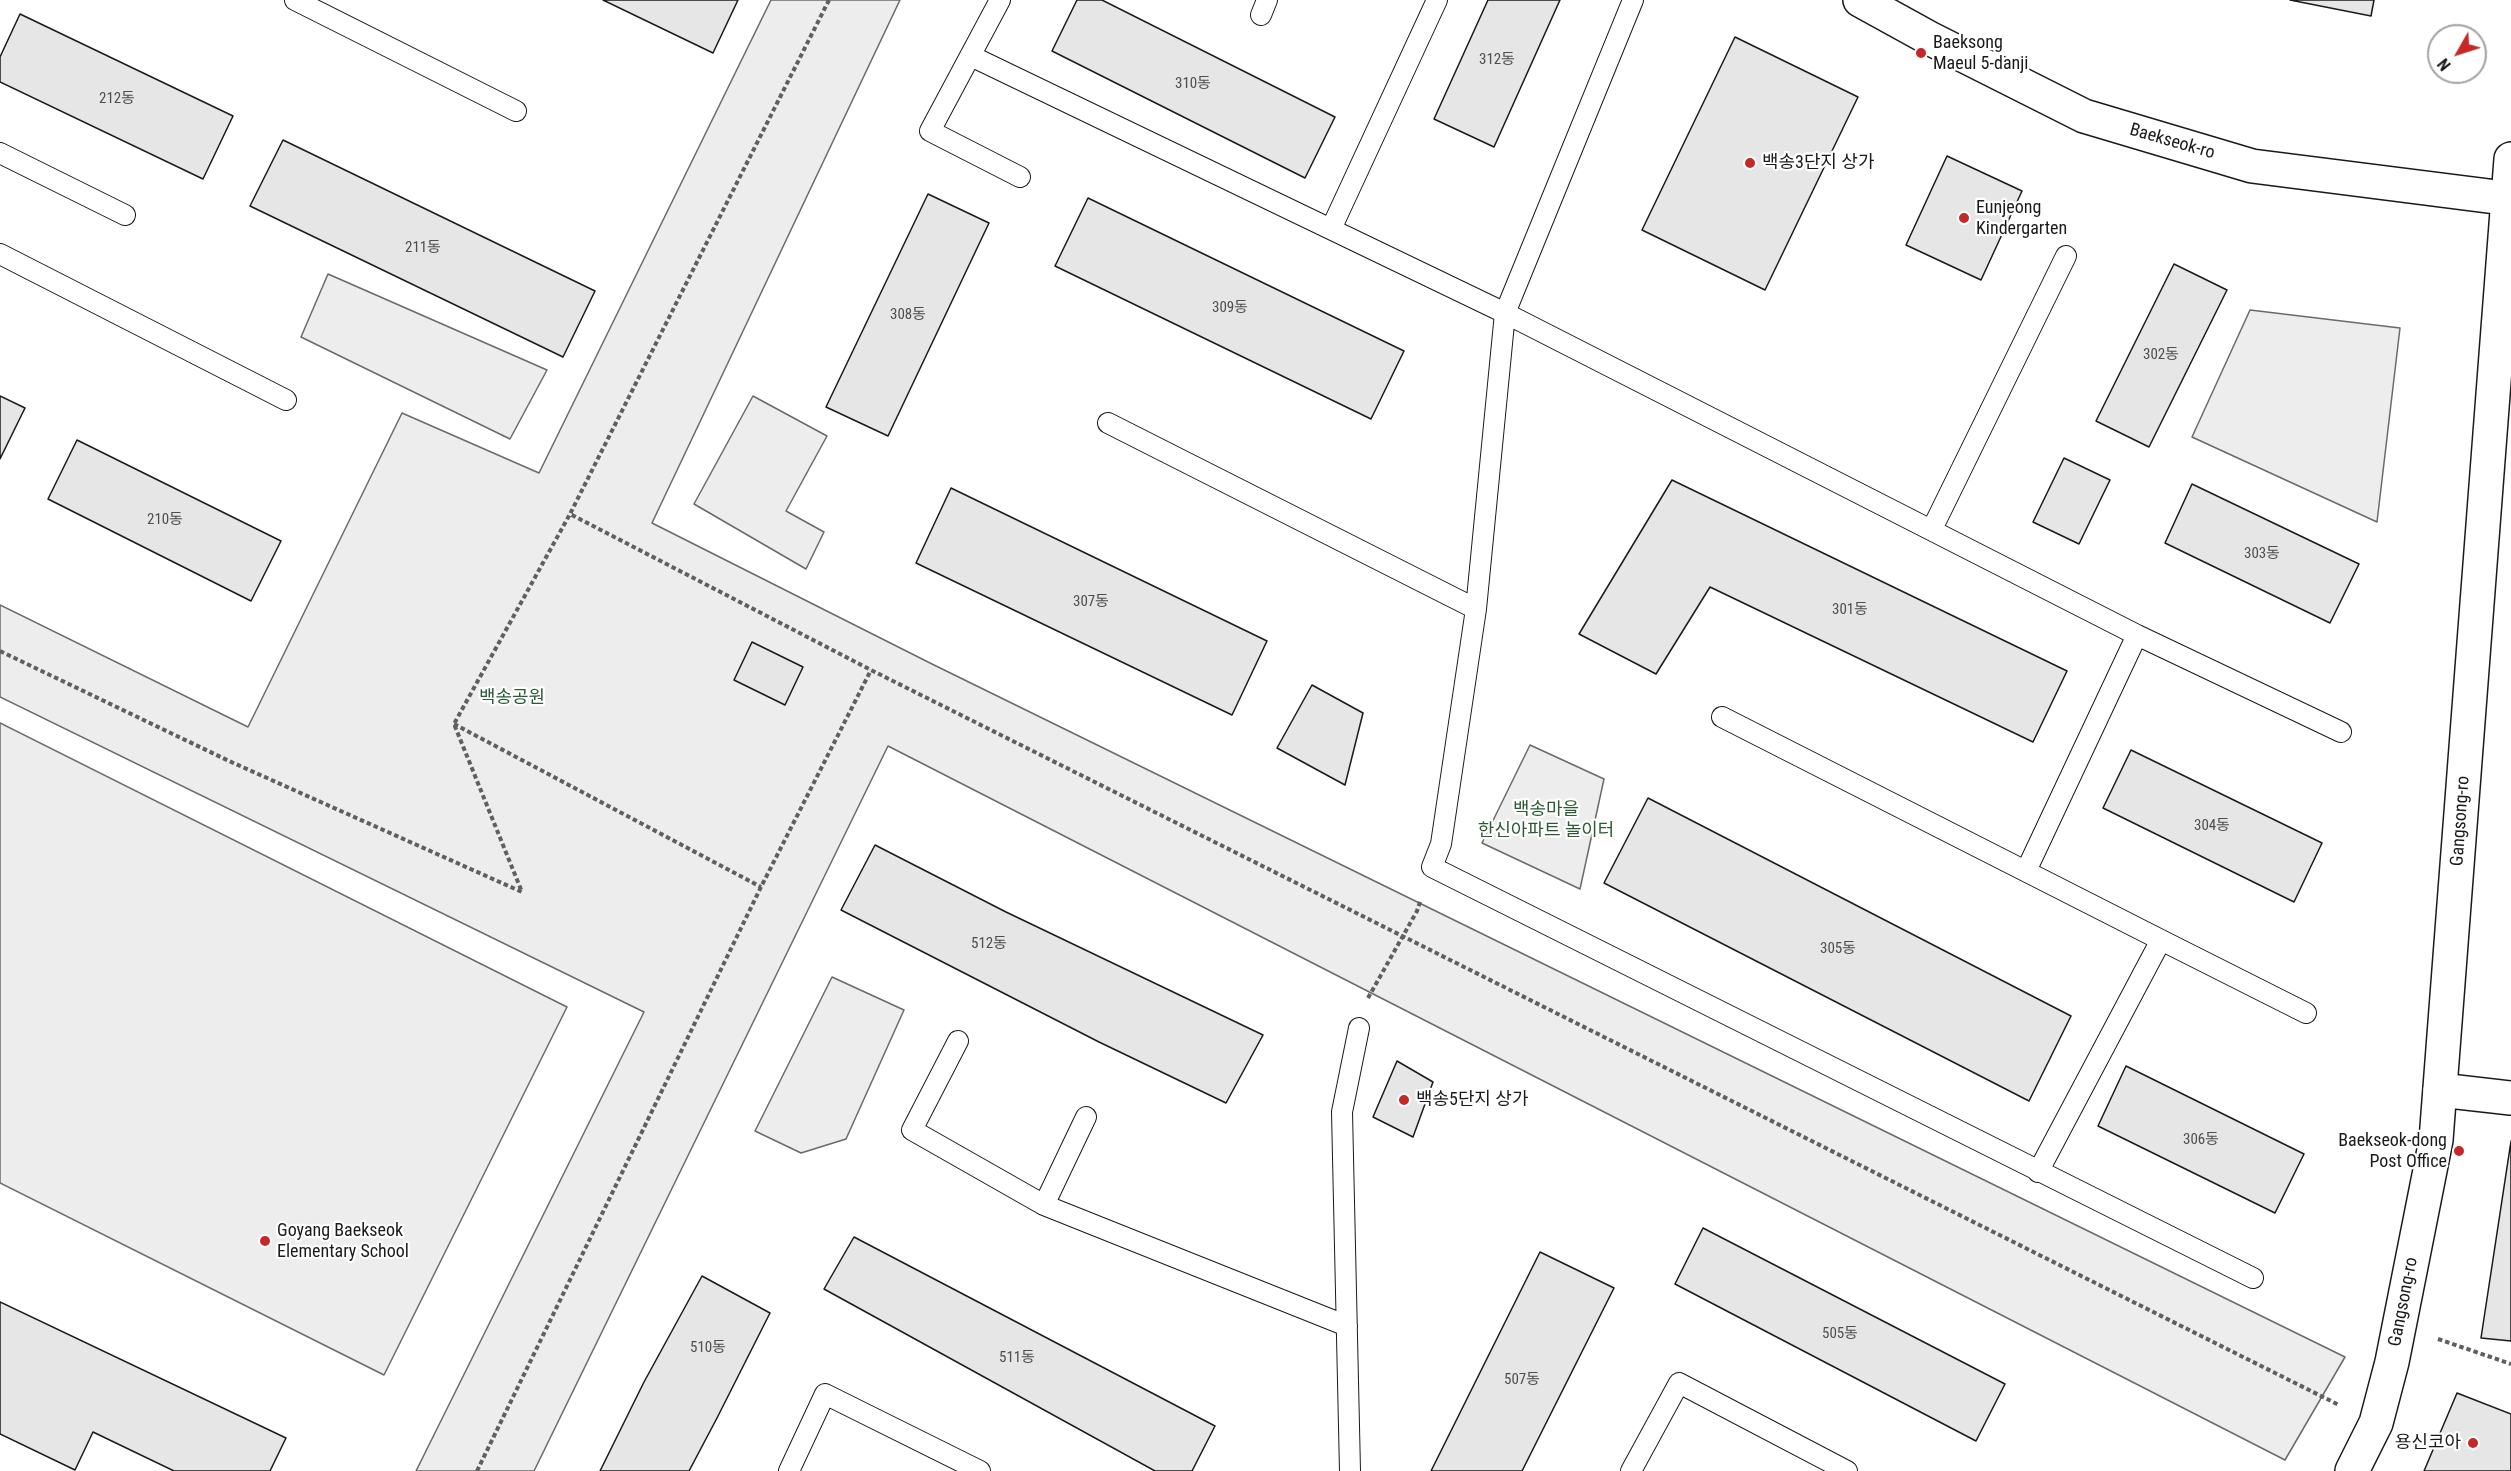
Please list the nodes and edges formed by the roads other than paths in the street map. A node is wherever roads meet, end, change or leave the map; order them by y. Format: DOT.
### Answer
graph roads {
  1 [pos="295,0"];
  2 [pos="1000,0"];
  3 [pos="1437,0"];
  4 [pos="1633,0"];
  5 [pos="1860,0"];
  6 [pos="971,56"];
  7 [pos="516,111"];
  8 [pos="0,153"];
  9 [pos="2511,159"];
  10 [pos="1020,177"];
  11 [pos="2510,199"];
  12 [pos="125,215"];
  13 [pos="1331,229"];
  14 [pos="0,254"];
  15 [pos="2066,256"];
  16 [pos="1504,313"];
  17 [pos="286,400"];
  18 [pos="1108,423"];
  19 [pos="1932,529"];
  20 [pos="1476,609"];
  21 [pos="2137,635"];
  22 [pos="1722,717"];
  23 [pos="2341,732"];
  24 [pos="2026,871"];
  25 [pos="2161,939"];
  26 [pos="2306,1013"];
  27 [pos="1359,1028"];
  28 [pos="958,1041"];
  29 [pos="2440,1090"];
  30 [pos="2511,1098"];
  31 [pos="1086,1117"];
  32 [pos="2038,1172"];
  33 [pos="1044,1205"];
  34 [pos="2253,1278"];
  35 [pos="1347,1326"];
  36 [pos="789,1471"];
  37 [pos="980,1471"];
  38 [pos="1350,1471"];
  39 [pos="1631,1471"];
  40 [pos="1847,1471"];
  41 [pos="2352,1471"];
  1 -- 7 [label="lane"];
  2 -- 6 [label="lane"];
  3 -- 13 [label="lane"];
  4 -- 16 [label="lane"];
  5 -- 11 [label="main road, Baekseok-ro"];
  6 -- 10 [label="lane"];
  6 -- 13 [label="lane"];
  8 -- 12 [label="lane"];
  9 -- 11 [label="main road, Gangsong-ro"];
  11 -- 29 [label="main road, Gangsong-ro"];
  13 -- 16 [label="lane"];
  14 -- 17 [label="lane"];
  15 -- 19 [label="lane"];
  16 -- 19 [label="lane"];
  16 -- 20 [label="lane"];
  18 -- 20 [label="lane"];
  19 -- 21 [label="lane"];
  20 -- 32 [label="lane"];
  21 -- 23 [label="lane"];
  21 -- 24 [label="lane"];
  22 -- 24 [label="lane"];
  24 -- 25 [label="lane"];
  25 -- 26 [label="lane"];
  25 -- 32 [label="lane"];
  27 -- 35 [label="lane"];
  28 -- 33 [label="lane"];
  29 -- 30 [label="main road"];
  29 -- 41 [label="main road, Gangsong-ro"];
  31 -- 33 [label="lane"];
  32 -- 34 [label="lane"];
  33 -- 35 [label="lane"];
  35 -- 38 [label="lane"];
  36 -- 37 [label="lane"];
  39 -- 40 [label="lane"];
}
